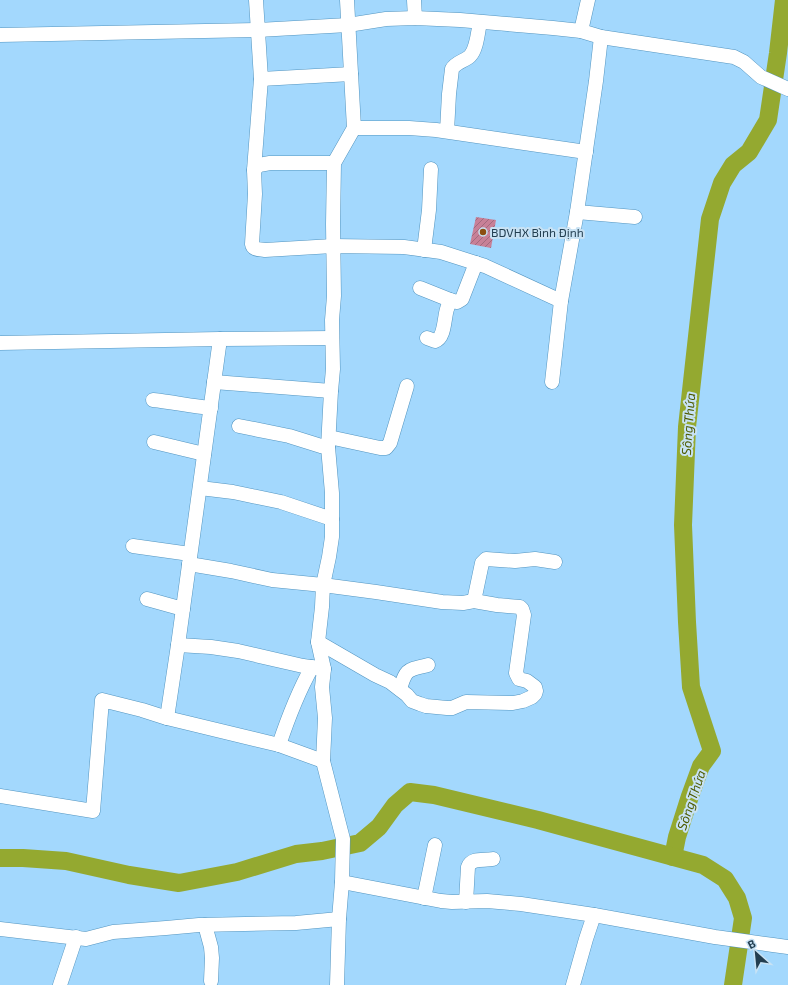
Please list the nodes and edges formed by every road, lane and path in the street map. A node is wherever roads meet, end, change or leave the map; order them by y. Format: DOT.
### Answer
graph roads {
  1 [pos="256,0"];
  2 [pos="347,0"];
  3 [pos="414,0"];
  4 [pos="588,0"];
  5 [pos="415,18"];
  6 [pos="480,22"];
  7 [pos="348,25"];
  8 [pos="258,30"];
  9 [pos="581,31"];
  10 [pos="0,35"];
  11 [pos="601,37"];
  12 [pos="351,74"];
  13 [pos="261,79"];
  14 [pos="788,89"];
  15 [pos="354,128"];
  16 [pos="447,131"];
  17 [pos="586,152"];
  18 [pos="334,163"];
  19 [pos="431,169"];
  20 [pos="254,170"];
  21 [pos="577,212"];
  22 [pos="635,218"];
  23 [pos="333,246"];
  24 [pos="424,250"];
  25 [pos="476,263"];
  26 [pos="420,288"];
  27 [pos="450,300"];
  28 [pos="561,301"];
  29 [pos="332,338"];
  30 [pos="427,338"];
  31 [pos="220,339"];
  32 [pos="0,343"];
  33 [pos="214,382"];
  34 [pos="552,382"];
  35 [pos="407,386"];
  36 [pos="331,392"];
  37 [pos="153,400"];
  38 [pos="211,408"];
  39 [pos="239,426"];
  40 [pos="154,442"];
  41 [pos="328,442"];
  42 [pos="204,454"];
  43 [pos="200,488"];
  44 [pos="332,519"];
  45 [pos="133,546"];
  46 [pos="189,559"];
  47 [pos="555,562"];
  48 [pos="323,585"];
  49 [pos="147,599"];
  50 [pos="474,601"];
  51 [pos="183,609"];
  52 [pos="318,642"];
  53 [pos="178,645"];
  54 [pos="428,666"];
  55 [pos="318,668"];
  56 [pos="400,689"];
  57 [pos="167,718"];
  58 [pos="280,745"];
  59 [pos="323,761"];
  60 [pos="0,796"];
  61 [pos="435,845"];
  62 [pos="493,860"];
  63 [pos="342,882"];
  64 [pos="424,898"];
  65 [pos="466,902"];
  66 [pos="594,915"];
  67 [pos="339,920"];
  68 [pos="205,925"];
  69 [pos="0,929"];
  70 [pos="76,937"];
  71 [pos="788,948"];
  72 [pos="211,980"];
  73 [pos="60,985"];
  74 [pos="337,985"];
  75 [pos="573,985"];
  1 -- 8 [label="street"];
  2 -- 7 [label="street"];
  3 -- 5 [label="street"];
  4 -- 9 [label="street"];
  5 -- 6 [label="street"];
  5 -- 7 [label="street"];
  6 -- 9 [label="street"];
  6 -- 16 [label="street"];
  7 -- 8 [label="street"];
  7 -- 12 [label="street"];
  8 -- 10 [label="street"];
  8 -- 13 [label="street"];
  9 -- 11 [label="street"];
  11 -- 14 [label="street"];
  11 -- 17 [label="street"];
  12 -- 13 [label="street"];
  12 -- 15 [label="street"];
  13 -- 20 [label="street"];
  15 -- 16 [label="street"];
  15 -- 18 [label="street"];
  16 -- 17 [label="street"];
  17 -- 21 [label="street"];
  18 -- 20 [label="street"];
  18 -- 23 [label="street"];
  19 -- 24 [label="street"];
  20 -- 23 [label="street"];
  21 -- 22 [label="street"];
  21 -- 28 [label="street"];
  23 -- 24 [label="street"];
  23 -- 29 [label="street"];
  24 -- 25 [label="street"];
  25 -- 27 [label="street"];
  25 -- 28 [label="street"];
  26 -- 27 [label="street"];
  27 -- 30 [label="street"];
  28 -- 34 [label="street"];
  29 -- 31 [label="street"];
  29 -- 36 [label="street"];
  31 -- 32 [label="street"];
  31 -- 33 [label="street"];
  33 -- 36 [label="street"];
  33 -- 38 [label="street"];
  35 -- 41 [label="street"];
  36 -- 41 [label="street"];
  37 -- 38 [label="street"];
  38 -- 42 [label="street"];
  39 -- 41 [label="street"];
  40 -- 42 [label="street"];
  41 -- 44 [label="street"];
  42 -- 43 [label="street"];
  43 -- 44 [label="street"];
  43 -- 46 [label="street"];
  44 -- 48 [label="street"];
  45 -- 46 [label="street"];
  46 -- 48 [label="street"];
  46 -- 51 [label="street"];
  47 -- 50 [label="street"];
  48 -- 50 [label="street"];
  48 -- 52 [label="street"];
  49 -- 51 [label="street"];
  50 -- 56 [label="street"];
  51 -- 53 [label="street"];
  52 -- 55 [label="street"];
  52 -- 56 [label="street"];
  53 -- 55 [label="street"];
  53 -- 57 [label="street"];
  54 -- 56 [label="street"];
  55 -- 58 [label="street"];
  55 -- 59 [label="street"];
  57 -- 58 [label="street"];
  57 -- 60 [label="street"];
  58 -- 59 [label="street"];
  59 -- 63 [label="street"];
  61 -- 64 [label="street"];
  62 -- 65 [label="street"];
  63 -- 64 [label="street"];
  63 -- 67 [label="street"];
  64 -- 65 [label="street"];
  65 -- 66 [label="street"];
  66 -- 71 [label="street"];
  66 -- 75 [label="street"];
  67 -- 68 [label="street"];
  67 -- 74 [label="street"];
  68 -- 70 [label="street"];
  68 -- 72 [label="street"];
  69 -- 70 [label="street"];
  70 -- 73 [label="street"];
}
